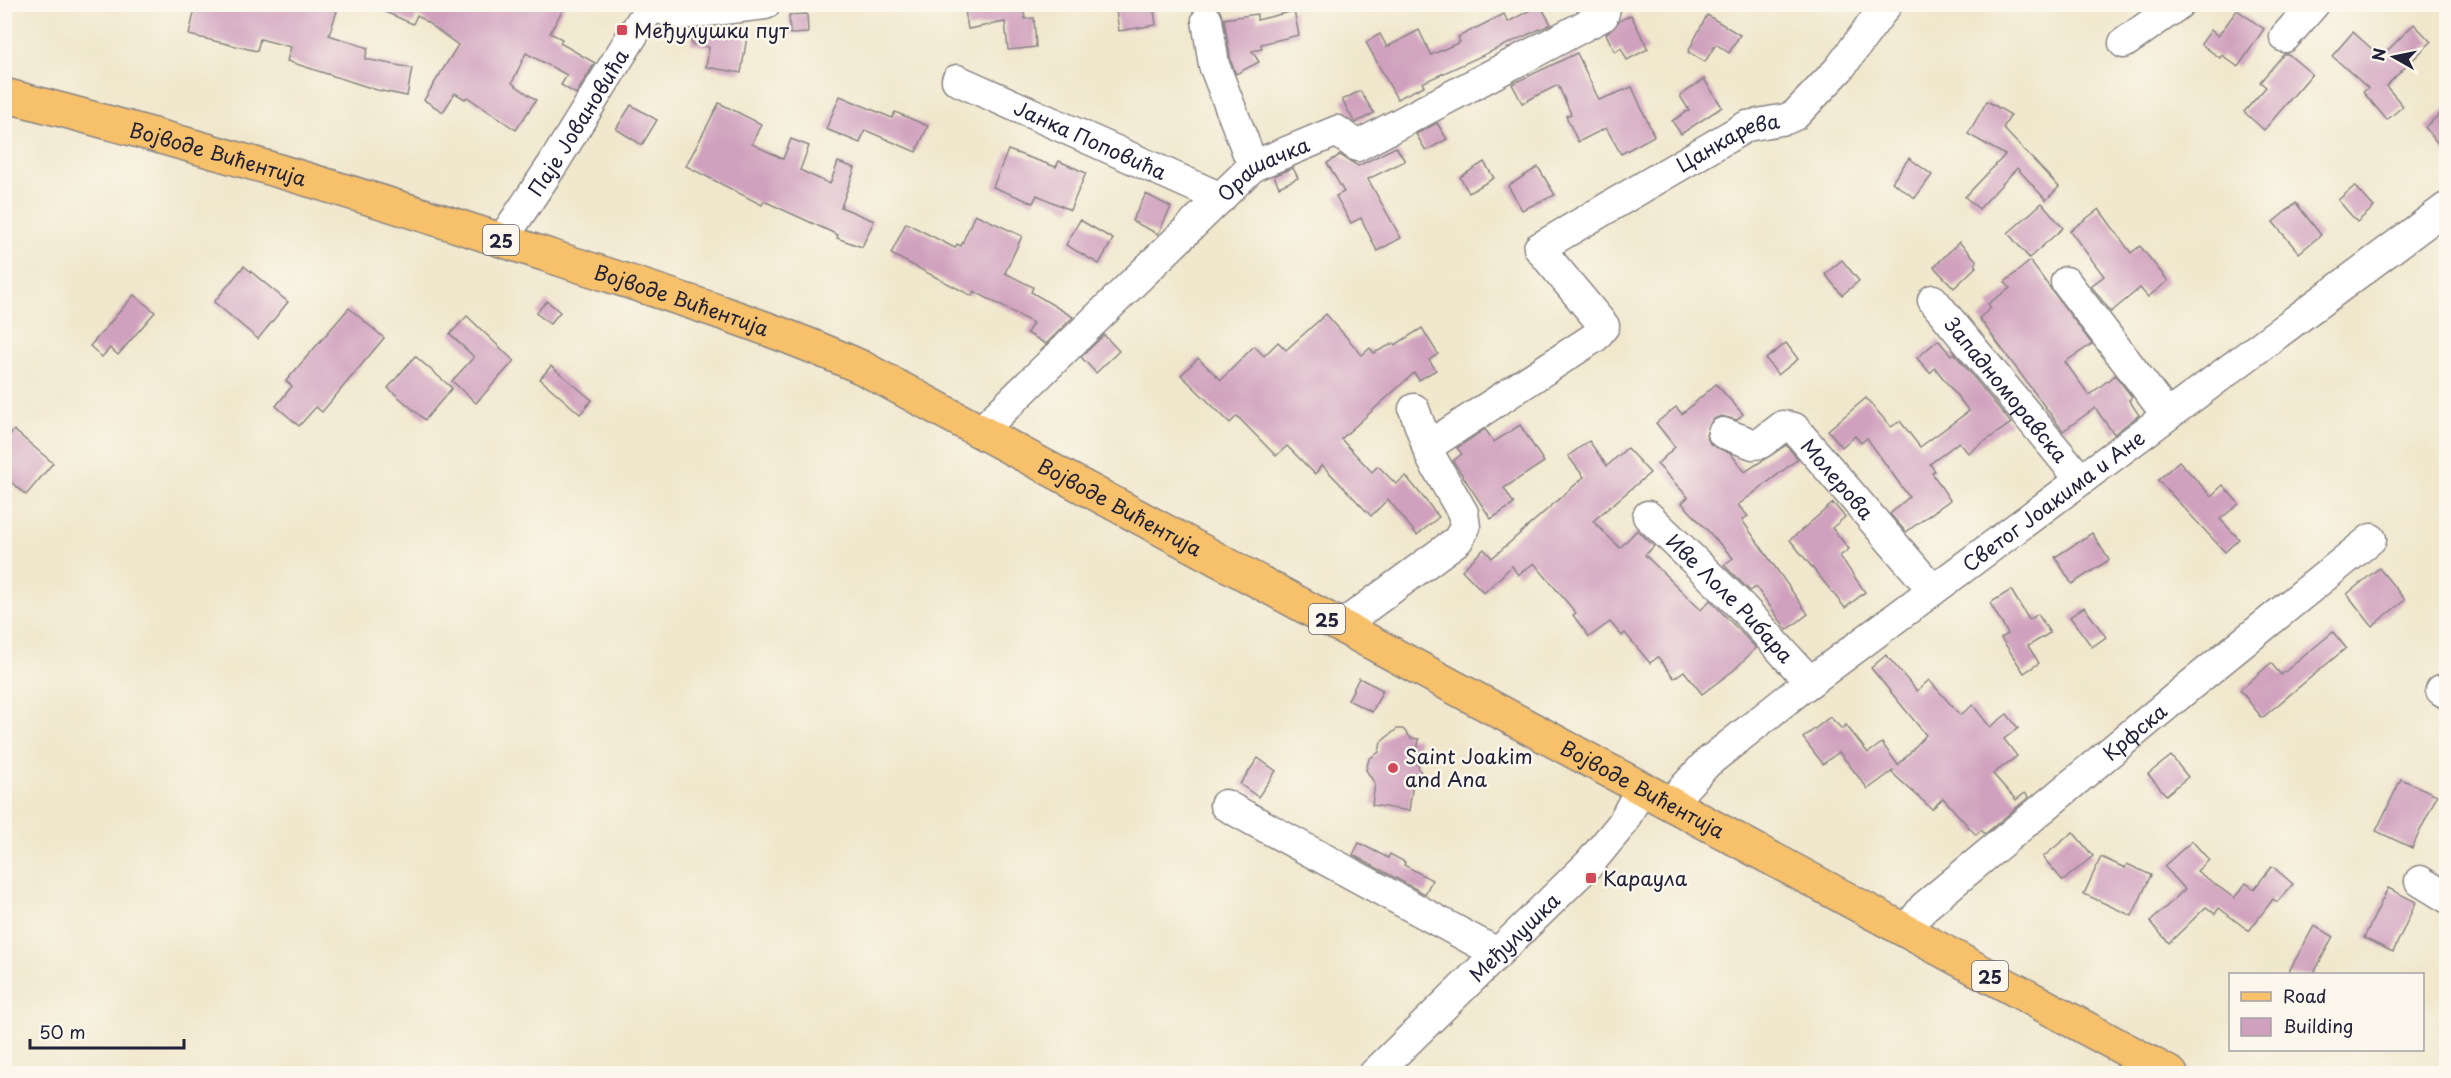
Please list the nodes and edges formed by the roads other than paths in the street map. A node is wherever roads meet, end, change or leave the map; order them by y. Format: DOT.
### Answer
graph roads {
  1 [pos="765,4"];
  2 [pos="2179,4"];
  3 [pos="2314,4"];
  4 [pos="652,5"];
  5 [pos="1896,6"];
  6 [pos="1604,10"];
  7 [pos="1207,20"];
  8 [pos="2285,37"];
  9 [pos="2124,43"];
  10 [pos="957,80"];
  11 [pos="4,95"];
  12 [pos="1253,166"];
  13 [pos="1221,198"];
  14 [pos="2444,215"];
  15 [pos="502,240"];
  16 [pos="2066,282"];
  17 [pos="1932,300"];
  18 [pos="1414,409"];
  19 [pos="2167,416"];
  20 [pos="981,431"];
  21 [pos="1723,433"];
  22 [pos="1428,447"];
  23 [pos="2080,479"];
  24 [pos="1648,516"];
  25 [pos="2372,539"];
  26 [pos="1933,590"];
  27 [pos="1341,626"];
  28 [pos="1810,682"];
  29 [pos="1641,788"];
  30 [pos="1670,804"];
  31 [pos="1226,805"];
  32 [pos="2420,881"];
  33 [pos="2446,897"];
  34 [pos="1906,931"];
  35 [pos="1497,953"];
  36 [pos="1374,1074"];
  37 [pos="2171,1074"];
  1 -- 4 [label="street"];
  2 -- 9 [label="street"];
  3 -- 8 [label="street"];
  4 -- 15 [label="street, Паје Јовановића"];
  5 -- 22 [label="street, Цанкарева"];
  6 -- 12 [label="street, Орашачка"];
  7 -- 12 [label="street"];
  10 -- 13 [label="street, Јанка Поповића"];
  11 -- 15 [label="main road, Војводе Вићентија / 25"];
  12 -- 13 [label="street, Орашачка"];
  13 -- 20 [label="street, Орашачка"];
  14 -- 19 [label="street, Светог Јоакима и Ане"];
  15 -- 20 [label="main road, Војводе Вићентија / 25"];
  16 -- 19 [label="street"];
  17 -- 23 [label="street, Западноморавска"];
  18 -- 22 [label="street"];
  19 -- 23 [label="street, Светог Јоакима и Ане"];
  20 -- 27 [label="main road, Војводе Вићентија / 25"];
  21 -- 26 [label="street, Молерова"];
  22 -- 27 [label="street"];
  23 -- 26 [label="street, Светог Јоакима и Ане"];
  24 -- 28 [label="street, Иве Лоле Рибара"];
  25 -- 34 [label="street, Крфска"];
  26 -- 28 [label="street, Светог Јоакима и Ане"];
  27 -- 29 [label="main road, Војводе Вићентија / 25"];
  28 -- 30 [label="street, Светог Јоакима и Ане"];
  29 -- 30 [label="main road, Војводе Вићентија / 25"];
  29 -- 35 [label="street, Међулушка"];
  30 -- 34 [label="main road, Војводе Вићентија / 25"];
  31 -- 35 [label="street"];
  32 -- 33 [label="street"];
  34 -- 37 [label="main road, Војводе Вићентија / 25"];
  35 -- 36 [label="street, Међулушка"];
}
